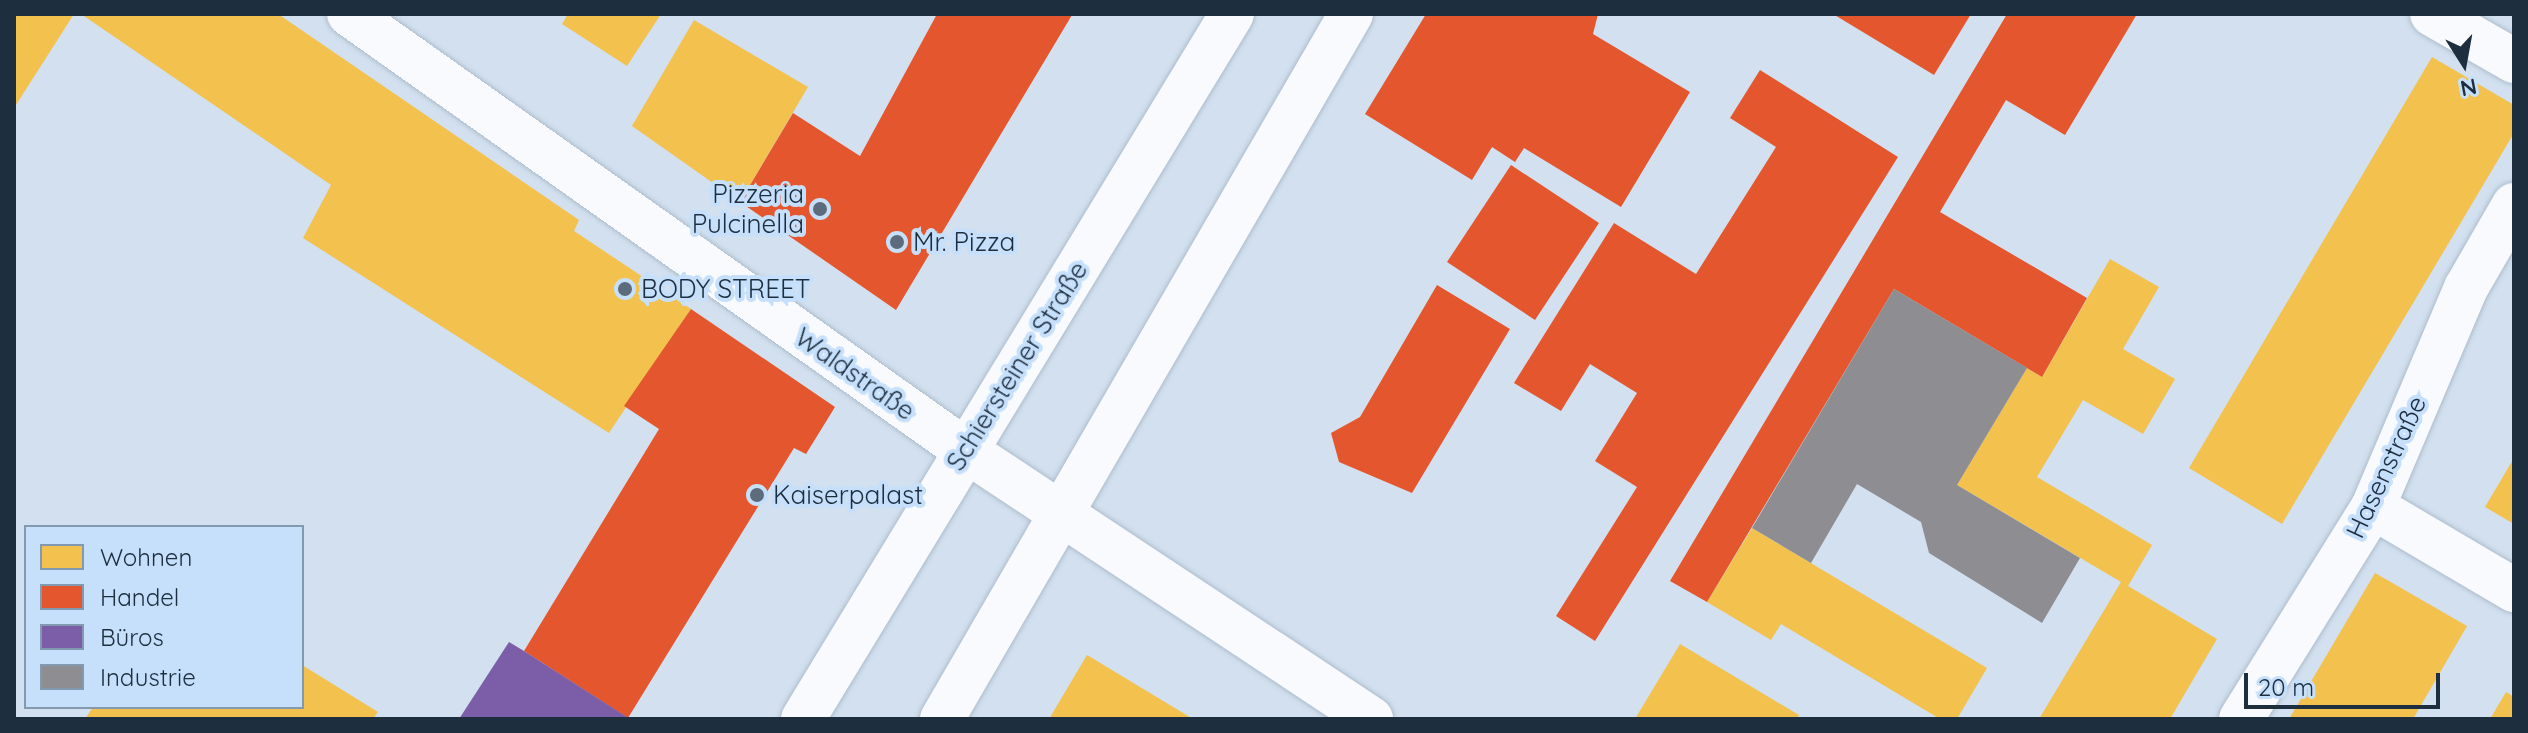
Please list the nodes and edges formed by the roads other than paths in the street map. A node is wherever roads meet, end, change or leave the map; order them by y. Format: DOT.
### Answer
graph roads {
  1 [pos="349,14"];
  2 [pos="1232,14"];
  3 [pos="1351,14"];
  4 [pos="2432,14"];
  5 [pos="2514,61"];
  6 [pos="2514,205"];
  7 [pos="965,450"];
  8 [pos="2373,507"];
  9 [pos="1062,511"];
  10 [pos="2514,590"];
  11 [pos="803,719"];
  12 [pos="942,719"];
  13 [pos="1371,719"];
  14 [pos="2241,719"];
  1 -- 7 [label="street, Waldstraße"];
  2 -- 7 [label="street, Schiersteiner Straße"];
  3 -- 9 [label="street"];
  4 -- 5 [label="street"];
  6 -- 8 [label="street, Hasenstraße"];
  7 -- 9 [label="street, Waldstraße"];
  7 -- 11 [label="street, Schiersteiner Straße"];
  8 -- 10 [label="street"];
  8 -- 14 [label="street, Hasenstraße"];
  9 -- 12 [label="street"];
  9 -- 13 [label="street, Waldstraße"];
}
